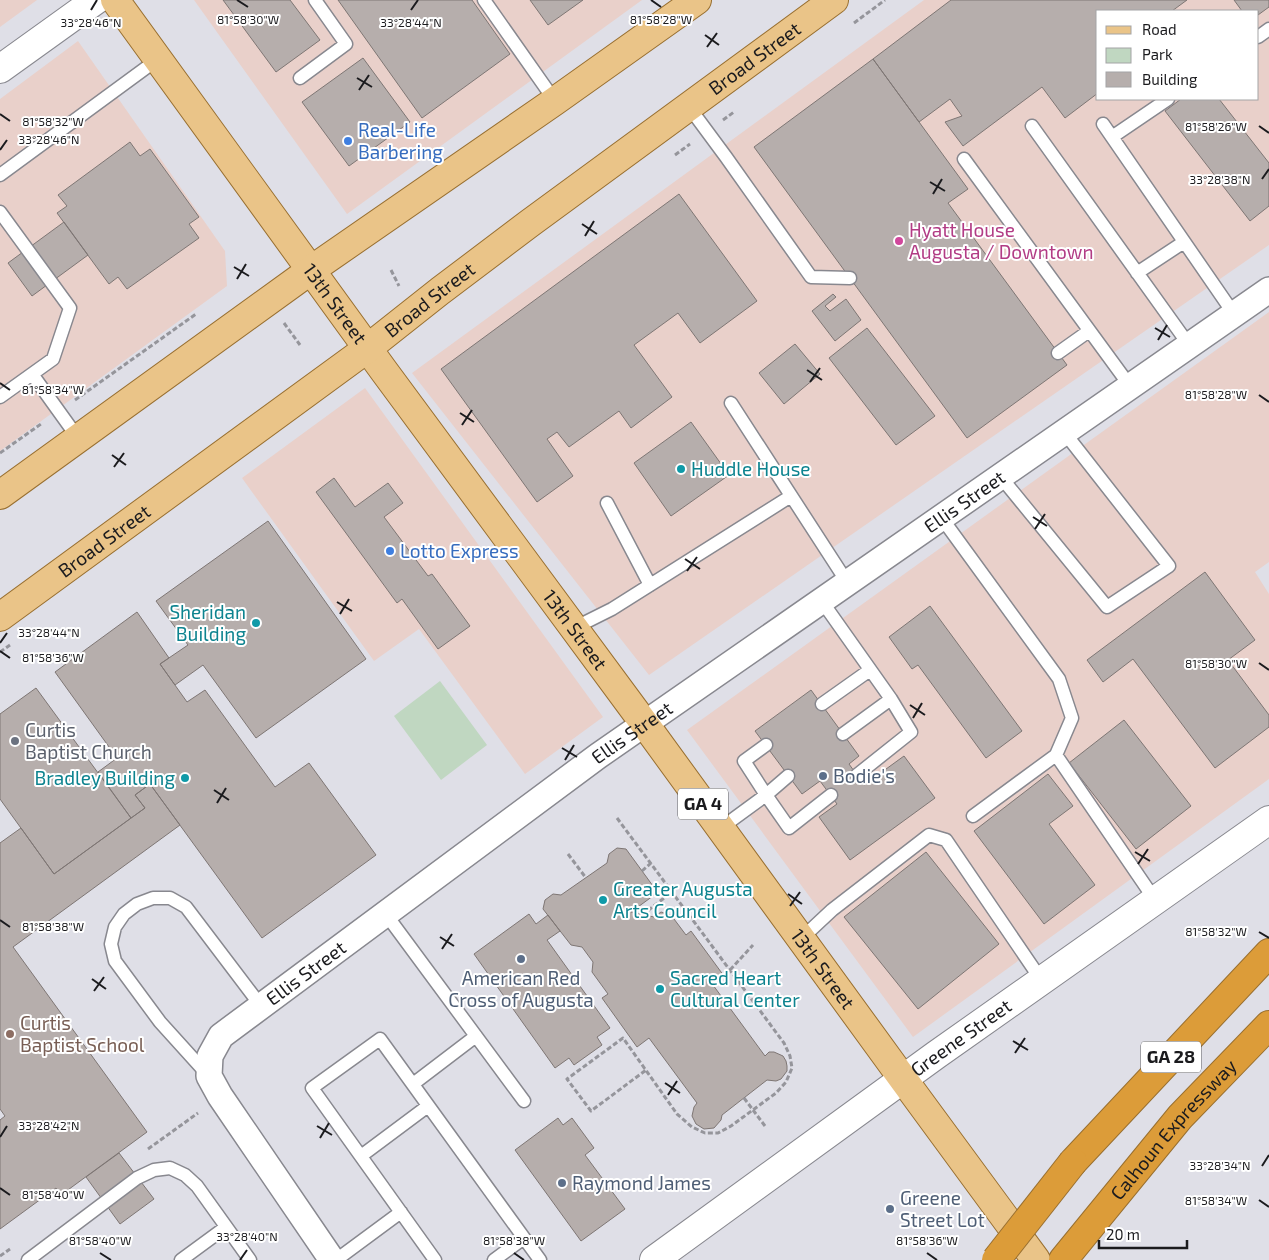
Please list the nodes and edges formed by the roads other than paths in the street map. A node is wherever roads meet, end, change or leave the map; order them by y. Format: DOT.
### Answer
graph roads {
  1 [pos="96,0"];
  2 [pos="115,0"];
  3 [pos="315,0"];
  4 [pos="484,0"];
  5 [pos="697,0"];
  6 [pos="834,0"];
  7 [pos="158,60"];
  8 [pos="0,69"];
  9 [pos="300,78"];
  10 [pos="1167,100"];
  11 [pos="555,101"];
  12 [pos="689,107"];
  13 [pos="1103,124"];
  14 [pos="1032,126"];
  15 [pos="1112,137"];
  16 [pos="964,159"];
  17 [pos="0,175"];
  18 [pos="0,212"];
  19 [pos="1184,242"];
  20 [pos="311,270"];
  21 [pos="1137,273"];
  22 [pos="850,278"];
  23 [pos="1269,290"];
  24 [pos="1234,314"];
  25 [pos="1089,331"];
  26 [pos="1190,345"];
  27 [pos="368,348"];
  28 [pos="1058,353"];
  29 [pos="32,374"];
  30 [pos="1130,386"];
  31 [pos="0,397"];
  32 [pos="731,403"];
  33 [pos="1064,432"];
  34 [pos="78,438"];
  35 [pos="1000,476"];
  36 [pos="0,495"];
  37 [pos="791,496"];
  38 [pos="608,503"];
  39 [pos="941,517"];
  40 [pos="847,582"];
  41 [pos="650,585"];
  42 [pos="821,600"];
  43 [pos="0,617"];
  44 [pos="574,628"];
  45 [pos="870,670"];
  46 [pos="890,699"];
  47 [pos="822,704"];
  48 [pos="644,723"];
  49 [pos="844,734"];
  50 [pos="766,745"];
  51 [pos="1056,756"];
  52 [pos="857,775"];
  53 [pos="788,776"];
  54 [pos="766,795"];
  55 [pos="831,796"];
  56 [pos="973,816"];
  57 [pos="1269,820"];
  58 [pos="721,828"];
  59 [pos="1155,900"];
  60 [pos="385,914"];
  61 [pos="801,939"];
  62 [pos="1269,953"];
  63 [pos="1042,981"];
  64 [pos="261,1006"];
  65 [pos="1269,1025"];
  66 [pos="476,1036"];
  67 [pos="209,1076"];
  68 [pos="903,1079"];
  69 [pos="413,1084"];
  70 [pos="524,1101"];
  71 [pos="428,1106"];
  72 [pos="361,1156"];
  73 [pos="401,1212"];
  74 [pos="226,1227"];
  75 [pos="524,1238"];
  76 [pos="28,1260"];
  77 [pos="181,1260"];
  78 [pos="250,1260"];
  79 [pos="332,1260"];
  80 [pos="336,1260"];
  81 [pos="435,1260"];
  82 [pos="494,1260"];
  83 [pos="540,1260"];
  84 [pos="654,1260"];
  85 [pos="996,1260"];
  86 [pos="1036,1260"];
  87 [pos="1062,1260"];
  1 -- 8 [label="main road"];
  2 -- 7 [label="main road, 13th Street"];
  3 -- 9 [label="lane"];
  4 -- 11 [label="lane"];
  5 -- 11 [label="main road"];
  6 -- 12 [label="main road, Broad Street"];
  7 -- 17 [label="lane"];
  7 -- 20 [label="main road, 13th Street"];
  10 -- 15 [label="lane"];
  11 -- 20 [label="main road"];
  12 -- 22 [label="lane"];
  12 -- 27 [label="main road, Broad Street"];
  13 -- 15 [label="lane"];
  14 -- 21 [label="lane"];
  15 -- 19 [label="lane"];
  16 -- 25 [label="lane"];
  18 -- 29 [label="lane"];
  19 -- 21 [label="lane"];
  19 -- 24 [label="lane"];
  20 -- 27 [label="main road, 13th Street"];
  20 -- 34 [label="main road"];
  21 -- 26 [label="lane"];
  23 -- 24 [label="street, Ellis Street"];
  24 -- 26 [label="street, Ellis Street"];
  25 -- 28 [label="lane"];
  25 -- 30 [label="lane"];
  26 -- 30 [label="street, Ellis Street"];
  27 -- 43 [label="main road, Broad Street"];
  27 -- 44 [label="main road, 13th Street / GA 4"];
  29 -- 31 [label="lane"];
  29 -- 34 [label="lane"];
  30 -- 33 [label="street, Ellis Street"];
  32 -- 37 [label="lane"];
  33 -- 35 [label="street, Ellis Street"];
  33 -- 35 [label="lane"];
  34 -- 36 [label="main road"];
  35 -- 39 [label="street, Ellis Street"];
  37 -- 40 [label="lane"];
  37 -- 41 [label="lane"];
  38 -- 41 [label="lane"];
  39 -- 40 [label="street, Ellis Street"];
  39 -- 51 [label="lane"];
  40 -- 42 [label="street, Ellis Street"];
  41 -- 44 [label="lane"];
  42 -- 45 [label="lane"];
  42 -- 48 [label="street, Ellis Street"];
  44 -- 48 [label="main road, 13th Street / GA 4"];
  45 -- 46 [label="lane"];
  45 -- 47 [label="lane"];
  46 -- 49 [label="lane"];
  46 -- 52 [label="lane"];
  48 -- 58 [label="main road, 13th Street / GA 4"];
  48 -- 60 [label="street, Ellis Street"];
  50 -- 54 [label="lane"];
  51 -- 56 [label="lane"];
  51 -- 59 [label="lane"];
  53 -- 54 [label="lane"];
  54 -- 55 [label="lane"];
  54 -- 58 [label="lane"];
  57 -- 59 [label="main road, Greene Street"];
  58 -- 61 [label="main road, 13th Street / GA 4"];
  59 -- 63 [label="main road, Greene Street"];
  60 -- 64 [label="street, Ellis Street"];
  60 -- 66 [label="lane"];
  61 -- 63 [label="lane"];
  61 -- 68 [label="main road, 13th Street / GA 4"];
  62 -- 85 [label="highway, GA 28, bridge"];
  63 -- 68 [label="main road, Greene Street"];
  64 -- 67 [label="street, Ellis Street"];
  64 -- 67 [label="lane"];
  65 -- 87 [label="highway, Calhoun Expressway / GA 28"];
  66 -- 69 [label="lane"];
  66 -- 70 [label="lane"];
  67 -- 79 [label="street"];
  68 -- 84 [label="main road, Greene Street"];
  68 -- 86 [label="main road, 13th Street / GA 4"];
  69 -- 71 [label="lane"];
  69 -- 72 [label="lane"];
  71 -- 72 [label="lane"];
  71 -- 75 [label="lane"];
  72 -- 73 [label="lane"];
  73 -- 80 [label="lane"];
  73 -- 81 [label="lane"];
  74 -- 76 [label="lane"];
  74 -- 77 [label="lane"];
  74 -- 78 [label="lane"];
  75 -- 82 [label="lane"];
  75 -- 83 [label="lane"];
}
